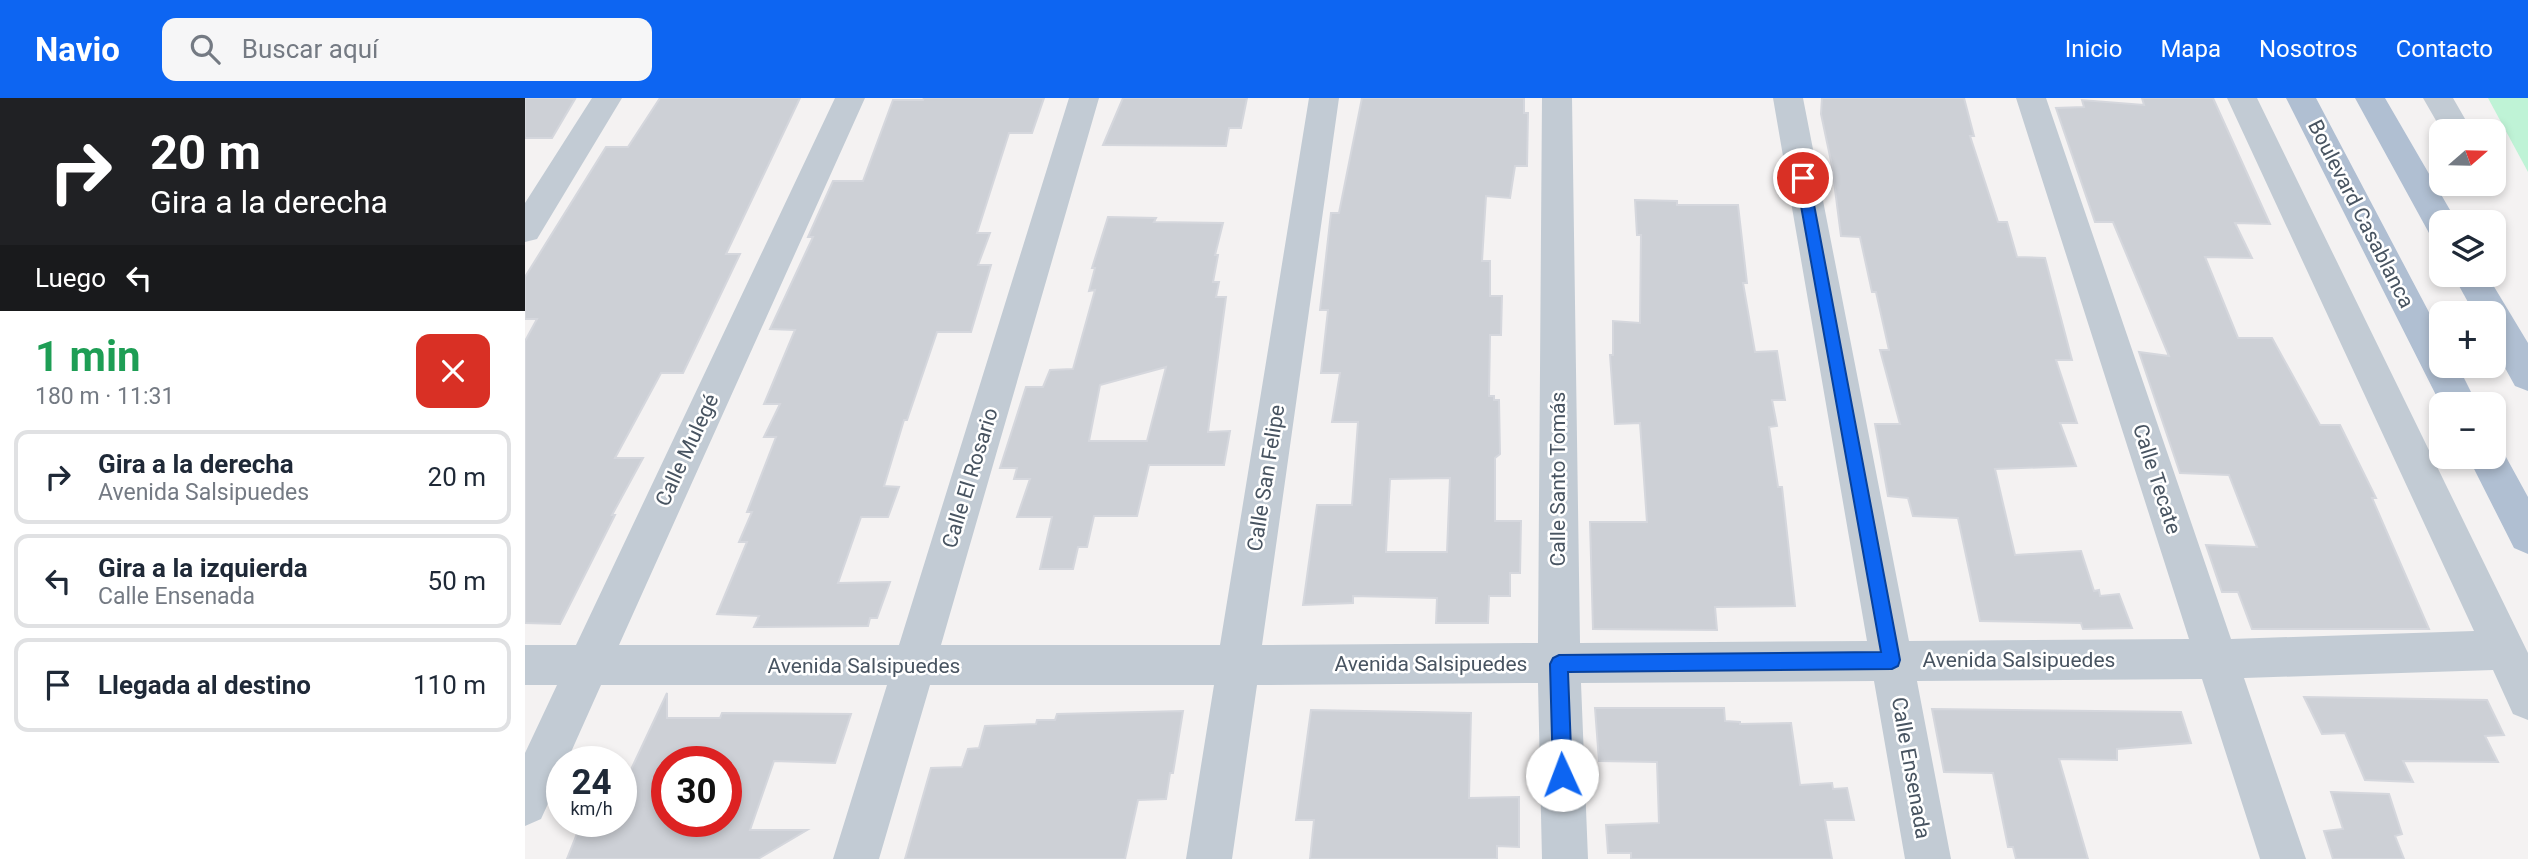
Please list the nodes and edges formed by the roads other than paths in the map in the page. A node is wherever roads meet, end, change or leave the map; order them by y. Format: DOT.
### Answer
graph roads {
  1 [pos="607,98"];
  2 [pos="850,98"];
  3 [pos="1084,98"];
  4 [pos="1324,98"];
  5 [pos="1557,98"];
  6 [pos="1788,98"];
  7 [pos="2031,98"];
  8 [pos="2242,98"];
  9 [pos="2301,98"];
  10 [pos="2370,98"];
  11 [pos="2438,98"];
  12 [pos="2450,119"];
  13 [pos="2433,210"];
  14 [pos="525,230"];
  15 [pos="2506,338"];
  16 [pos="2528,376"];
  17 [pos="2453,392"];
  18 [pos="2493,469"];
  19 [pos="2528,536"];
  20 [pos="2505,650"];
  21 [pos="2216,659"];
  22 [pos="1892,660"];
  23 [pos="1559,664"];
  24 [pos="525,665"];
  25 [pos="1238,665"];
  26 [pos="588,666"];
  27 [pos="913,666"];
  28 [pos="2528,699"];
  29 [pos="525,803"];
  30 [pos="856,859"];
  31 [pos="1209,859"];
  32 [pos="1565,859"];
  33 [pos="1928,859"];
  34 [pos="2283,859"];
  1 -- 14 [label="street"];
  2 -- 26 [label="street, Calle Mulegé"];
  3 -- 27 [label="street, Calle El Rosario"];
  4 -- 25 [label="street, Calle San Felipe"];
  5 -- 23 [label="street, Calle Santo Tomás"];
  6 -- 22 [label="street, Calle Ensenada"];
  7 -- 21 [label="street, Calle Tecate"];
  8 -- 20 [label="street"];
  9 -- 17 [label="main road, Boulevard Casablanca"];
  10 -- 13 [label="main road"];
  11 -- 12 [label="street"];
  15 -- 16 [label="main road"];
  18 -- 19 [label="main road"];
  20 -- 21 [label="street, Avenida Salsipuedes"];
  20 -- 28 [label="street"];
  21 -- 22 [label="street, Avenida Salsipuedes"];
  21 -- 34 [label="street, Calle Tecate"];
  22 -- 23 [label="street, Avenida Salsipuedes"];
  22 -- 33 [label="street, Calle Ensenada"];
  23 -- 25 [label="street, Avenida Salsipuedes"];
  23 -- 32 [label="street, Calle Santo Tomás"];
  24 -- 26 [label="street, Avenida Salsipuedes"];
  25 -- 27 [label="street, Avenida Salsipuedes"];
  25 -- 31 [label="street, Calle San Felipe"];
  26 -- 27 [label="street, Avenida Salsipuedes"];
  26 -- 29 [label="street, Calle Mulegé"];
  27 -- 30 [label="street, Calle El Rosario"];
}
